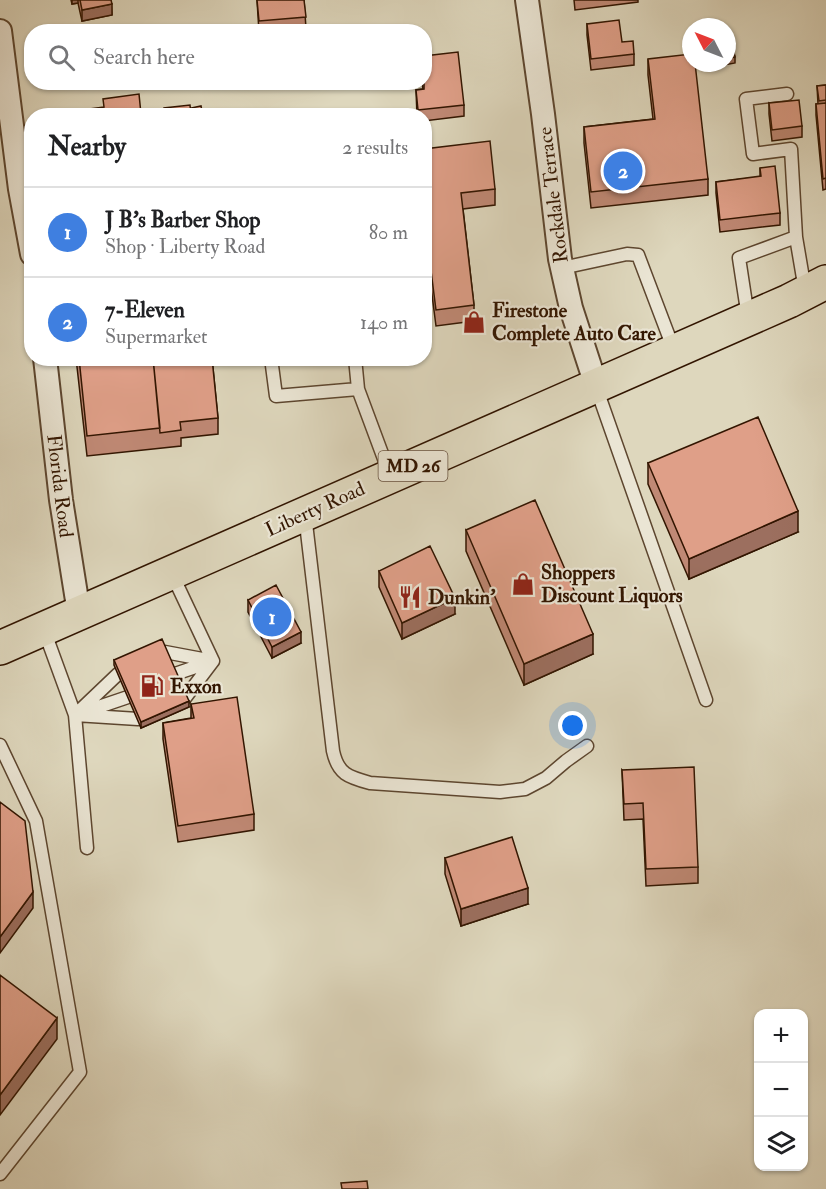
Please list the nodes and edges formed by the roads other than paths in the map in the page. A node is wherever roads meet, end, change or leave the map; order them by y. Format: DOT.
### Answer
graph roads {
  1 [pos="527,0"];
  2 [pos="0,31"];
  3 [pos="787,94"];
  4 [pos="24,211"];
  5 [pos="796,237"];
  6 [pos="562,268"];
  7 [pos="816,287"];
  8 [pos="748,318"];
  9 [pos="675,351"];
  10 [pos="46,366"];
  11 [pos="272,366"];
  12 [pos="356,366"];
  13 [pos="596,386"];
  14 [pos="357,389"];
  15 [pos="391,476"];
  16 [pos="304,514"];
  17 [pos="172,573"];
  18 [pos="79,613"];
  19 [pos="44,628"];
  20 [pos="0,648"];
  21 [pos="165,652"];
  22 [pos="213,661"];
  23 [pos="118,674"];
  24 [pos="175,674"];
  25 [pos="128,697"];
  26 [pos="185,698"];
  27 [pos="706,700"];
  28 [pos="75,716"];
  29 [pos="138,719"];
  30 [pos="0,745"];
  31 [pos="587,746"];
  32 [pos="87,848"];
  33 [pos="0,1174"];
  1 -- 6 [label="street, Rockdale Terrace"];
  2 -- 4 [label="street"];
  3 -- 5 [label="lane"];
  5 -- 7 [label="lane"];
  5 -- 8 [label="lane"];
  6 -- 9 [label="lane"];
  6 -- 13 [label="street, Rockdale Terrace"];
  7 -- 8 [label="main road, Liberty Road / MD 26"];
  8 -- 9 [label="main road, Liberty Road / MD 26"];
  9 -- 13 [label="main road, Liberty Road / MD 26"];
  10 -- 18 [label="street, Florida Road"];
  11 -- 14 [label="lane"];
  12 -- 14 [label="lane"];
  13 -- 15 [label="main road, Liberty Road / MD 26"];
  13 -- 27 [label="lane"];
  14 -- 15 [label="lane"];
  15 -- 16 [label="main road, Liberty Road / MD 26"];
  16 -- 17 [label="main road, Liberty Road / MD 26"];
  16 -- 31 [label="lane"];
  17 -- 18 [label="main road, Liberty Road / MD 26"];
  17 -- 22 [label="lane"];
  18 -- 19 [label="main road, Liberty Road / MD 26"];
  19 -- 20 [label="main road, Liberty Road / MD 26"];
  19 -- 28 [label="lane"];
  21 -- 22 [label="lane"];
  22 -- 24 [label="lane"];
  22 -- 26 [label="lane"];
  23 -- 28 [label="lane"];
  25 -- 28 [label="lane"];
  28 -- 29 [label="lane"];
  28 -- 32 [label="lane"];
  30 -- 33 [label="lane"];
}
